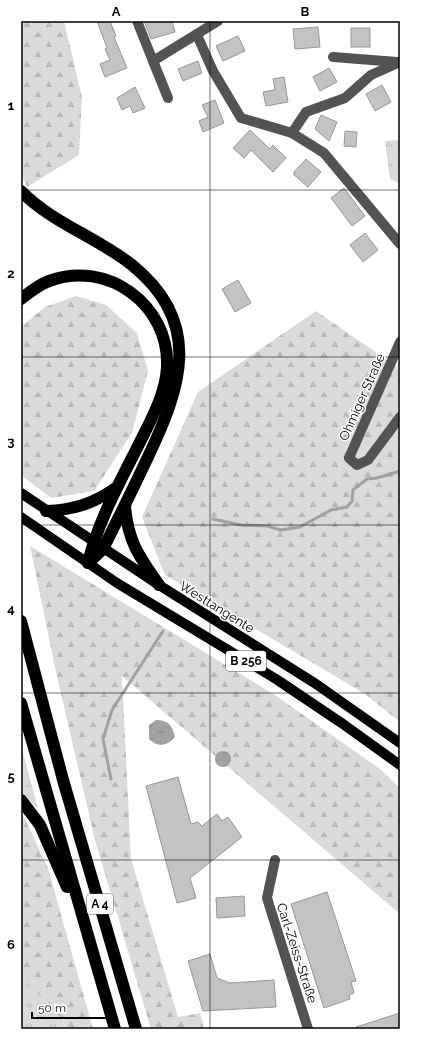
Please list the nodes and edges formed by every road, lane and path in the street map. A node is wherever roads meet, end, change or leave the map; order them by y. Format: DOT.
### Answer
graph roads {
  1 [pos="137,21"];
  2 [pos="218,21"];
  3 [pos="197,35"];
  4 [pos="333,57"];
  5 [pos="153,61"];
  6 [pos="399,62"];
  7 [pos="168,98"];
  8 [pos="292,133"];
  9 [pos="21,191"];
  10 [pos="400,244"];
  11 [pos="21,299"];
  12 [pos="400,342"];
  13 [pos="400,417"];
  14 [pos="118,486"];
  15 [pos="21,493"];
  16 [pos="125,506"];
  17 [pos="46,511"];
  18 [pos="21,517"];
  19 [pos="98,545"];
  20 [pos="88,563"];
  21 [pos="159,585"];
  22 [pos="21,621"];
  23 [pos="21,703"];
  24 [pos="400,743"];
  25 [pos="400,765"];
  26 [pos="21,800"];
  27 [pos="275,860"];
  28 [pos="89,938"];
  29 [pos="115,1029"];
  30 [pos="136,1029"];
  31 [pos="308,1029"];
  1 -- 5 [label="street"];
  2 -- 3 [label="street"];
  3 -- 5 [label="street"];
  3 -- 8 [label="street"];
  4 -- 6 [label="street"];
  5 -- 7 [label="street"];
  6 -- 8 [label="street"];
  8 -- 10 [label="street"];
  9 -- 16 [label="highway"];
  11 -- 14 [label="highway"];
  12 -- 13 [label="street, Ohmiger Straße"];
  14 -- 17 [label="highway"];
  14 -- 19 [label="highway"];
  15 -- 17 [label="main road, Westtangente / B 256"];
  16 -- 19 [label="highway"];
  16 -- 21 [label="highway"];
  17 -- 19 [label="main road, Westtangente / B 256"];
  18 -- 20 [label="main road, B 256"];
  19 -- 20 [label="highway"];
  19 -- 21 [label="main road, Westtangente / B 256"];
  20 -- 25 [label="main road, B 256"];
  21 -- 24 [label="main road, Westtangente / B 256"];
  22 -- 30 [label="highway, A 4"];
  23 -- 28 [label="highway, A 4"];
  26 -- 28 [label="highway"];
  27 -- 31 [label="street, Carl-Zeiss-Straße"];
  28 -- 29 [label="highway, A 4"];
}
